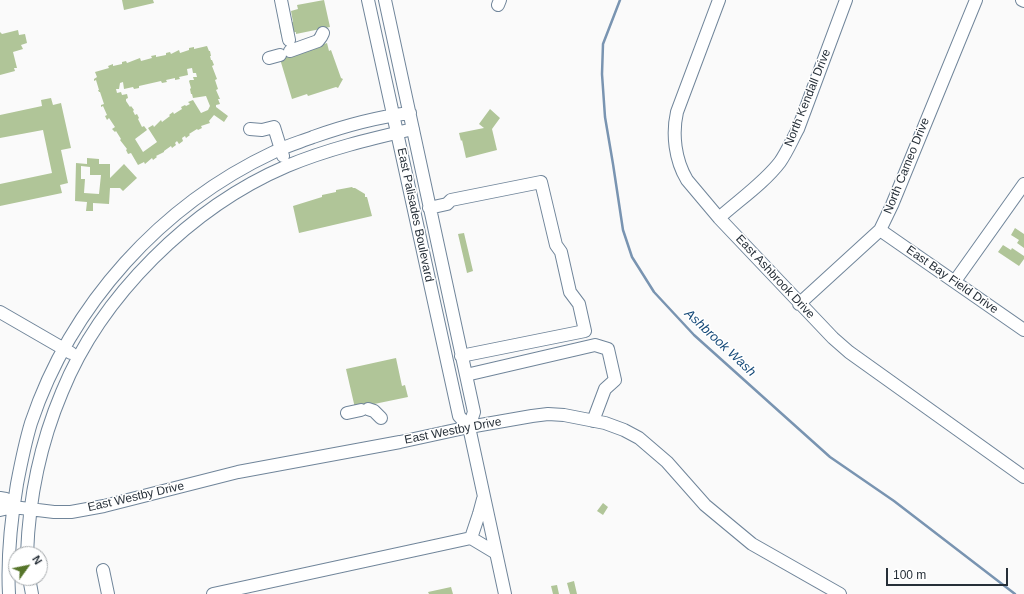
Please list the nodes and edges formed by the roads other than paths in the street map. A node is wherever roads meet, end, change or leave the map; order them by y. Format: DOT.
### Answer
graph roads {
  1 [pos="281,0"];
  2 [pos="368,0"];
  3 [pos="385,0"];
  4 [pos="719,0"];
  5 [pos="846,0"];
  6 [pos="976,0"];
  7 [pos="323,33"];
  8 [pos="410,113"];
  9 [pos="393,115"];
  10 [pos="250,129"];
  11 [pos="413,129"];
  12 [pos="398,133"];
  13 [pos="280,149"];
  14 [pos="286,166"];
  15 [pos="1024,184"];
  16 [pos="429,208"];
  17 [pos="719,218"];
  18 [pos="880,230"];
  19 [pos="147,239"];
  20 [pos="159,253"];
  21 [pos="955,281"];
  22 [pos="799,304"];
  23 [pos="0,312"];
  24 [pos="1024,330"];
  25 [pos="67,351"];
  26 [pos="461,356"];
  27 [pos="466,375"];
  28 [pos="347,413"];
  29 [pos="381,418"];
  30 [pos="593,421"];
  31 [pos="469,427"];
  32 [pos="1024,477"];
  33 [pos="484,495"];
  34 [pos="0,498"];
  35 [pos="13,507"];
  36 [pos="0,510"];
  37 [pos="31,510"];
  38 [pos="471,538"];
  39 [pos="28,546"];
  40 [pos="496,553"];
  41 [pos="103,570"];
  42 [pos="9,594"];
  43 [pos="108,594"];
  44 [pos="212,594"];
  45 [pos="505,594"];
  46 [pos="840,594"];
  1 -- 7 [label="street"];
  2 -- 9 [label="street, East Palisades Boulevard"];
  3 -- 8 [label="street, East Palisades Boulevard"];
  4 -- 17 [label="street, East Ashbrook Drive"];
  5 -- 17 [label="street, North Kendall Drive"];
  6 -- 18 [label="street, North Cameo Drive"];
  8 -- 9 [label="street"];
  8 -- 11 [label="street, East Palisades Boulevard"];
  9 -- 12 [label="street, East Palisades Boulevard"];
  9 -- 13 [label="street"];
  10 -- 13 [label="street"];
  11 -- 12 [label="street"];
  11 -- 16 [label="street, East Palisades Boulevard"];
  12 -- 14 [label="street"];
  12 -- 31 [label="street, East Palisades Boulevard"];
  13 -- 14 [label="street"];
  13 -- 19 [label="street"];
  14 -- 20 [label="street"];
  15 -- 21 [label="street"];
  16 -- 26 [label="street, East Palisades Boulevard"];
  16 -- 26 [label="street"];
  17 -- 22 [label="street, East Ashbrook Drive"];
  18 -- 21 [label="street, East Bay Field Drive"];
  18 -- 22 [label="street, North Cameo Drive"];
  19 -- 20 [label="street"];
  19 -- 25 [label="street"];
  20 -- 37 [label="street"];
  21 -- 24 [label="street, East Bay Field Drive"];
  22 -- 32 [label="street, East Ashbrook Drive"];
  23 -- 25 [label="street"];
  25 -- 35 [label="street"];
  26 -- 27 [label="street, East Palisades Boulevard"];
  27 -- 30 [label="street"];
  27 -- 31 [label="street, East Palisades Boulevard"];
  28 -- 29 [label="street"];
  30 -- 31 [label="street, East Westby Drive"];
  30 -- 46 [label="street, East Westby Drive"];
  31 -- 33 [label="street, East Palisades Boulevard"];
  31 -- 37 [label="street, East Westby Drive"];
  33 -- 38 [label="street"];
  33 -- 40 [label="street, East Palisades Boulevard"];
  34 -- 35 [label="street"];
  35 -- 36 [label="street"];
  35 -- 37 [label="street, East Westby Drive"];
  35 -- 42 [label="street"];
  37 -- 39 [label="street"];
  38 -- 40 [label="street"];
  38 -- 44 [label="street"];
  40 -- 45 [label="street, East Palisades Boulevard"];
  41 -- 43 [label="street"];
}
